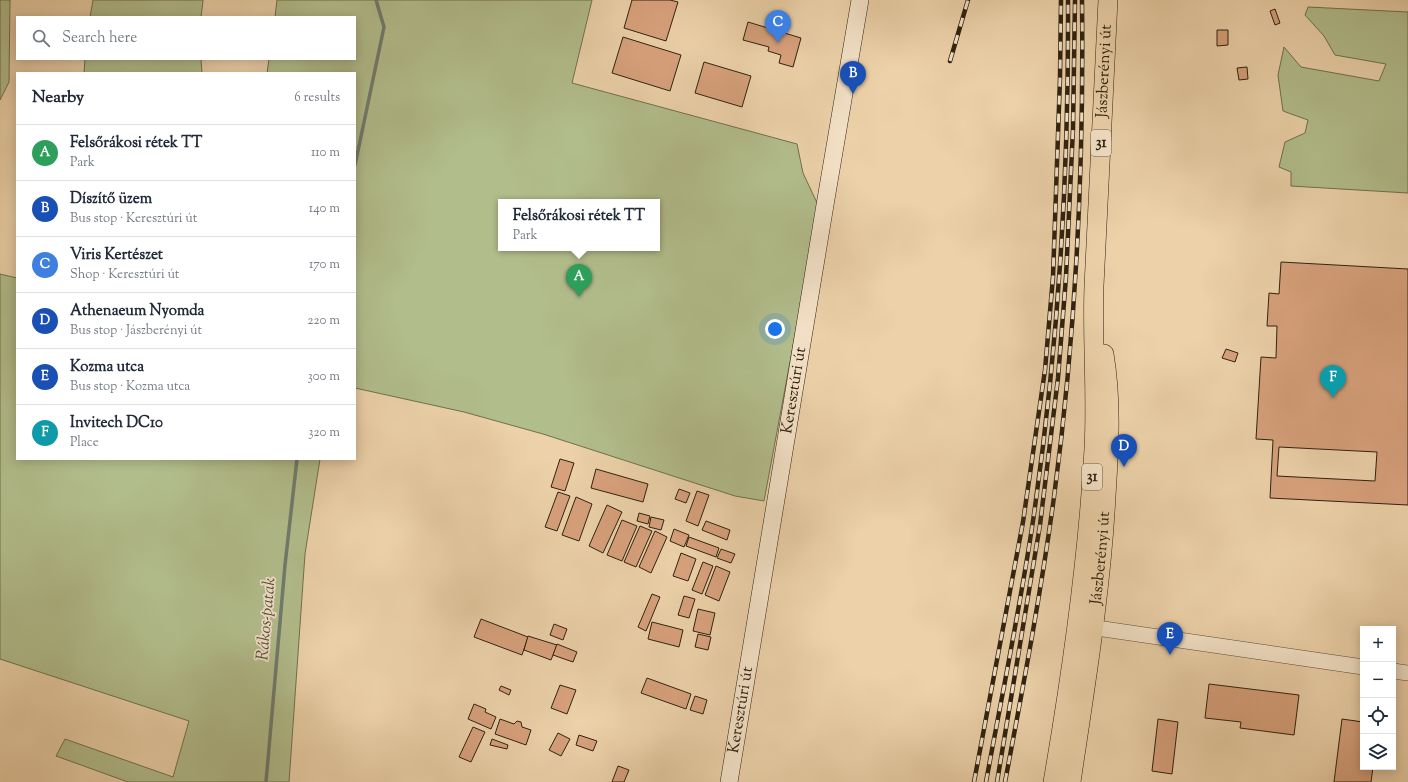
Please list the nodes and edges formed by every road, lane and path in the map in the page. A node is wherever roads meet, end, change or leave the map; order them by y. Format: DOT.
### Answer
graph roads {
  1 [pos="860,0"];
  2 [pos="1108,0"];
  3 [pos="1086,626"];
  4 [pos="1360,667"];
  5 [pos="1396,671"];
  6 [pos="1408,673"];
  7 [pos="729,782"];
  8 [pos="1053,782"];
  9 [pos="1071,782"];
  1 -- 7 [label="main road, Keresztúri út"];
  2 -- 3 [label="main road, Jászberényi út / 31"];
  3 -- 4 [label="street"];
  3 -- 8 [label="main road, Jászberényi út / 31"];
  3 -- 9 [label="main road, Jászberényi út / 31"];
  5 -- 6 [label="street"];
}
